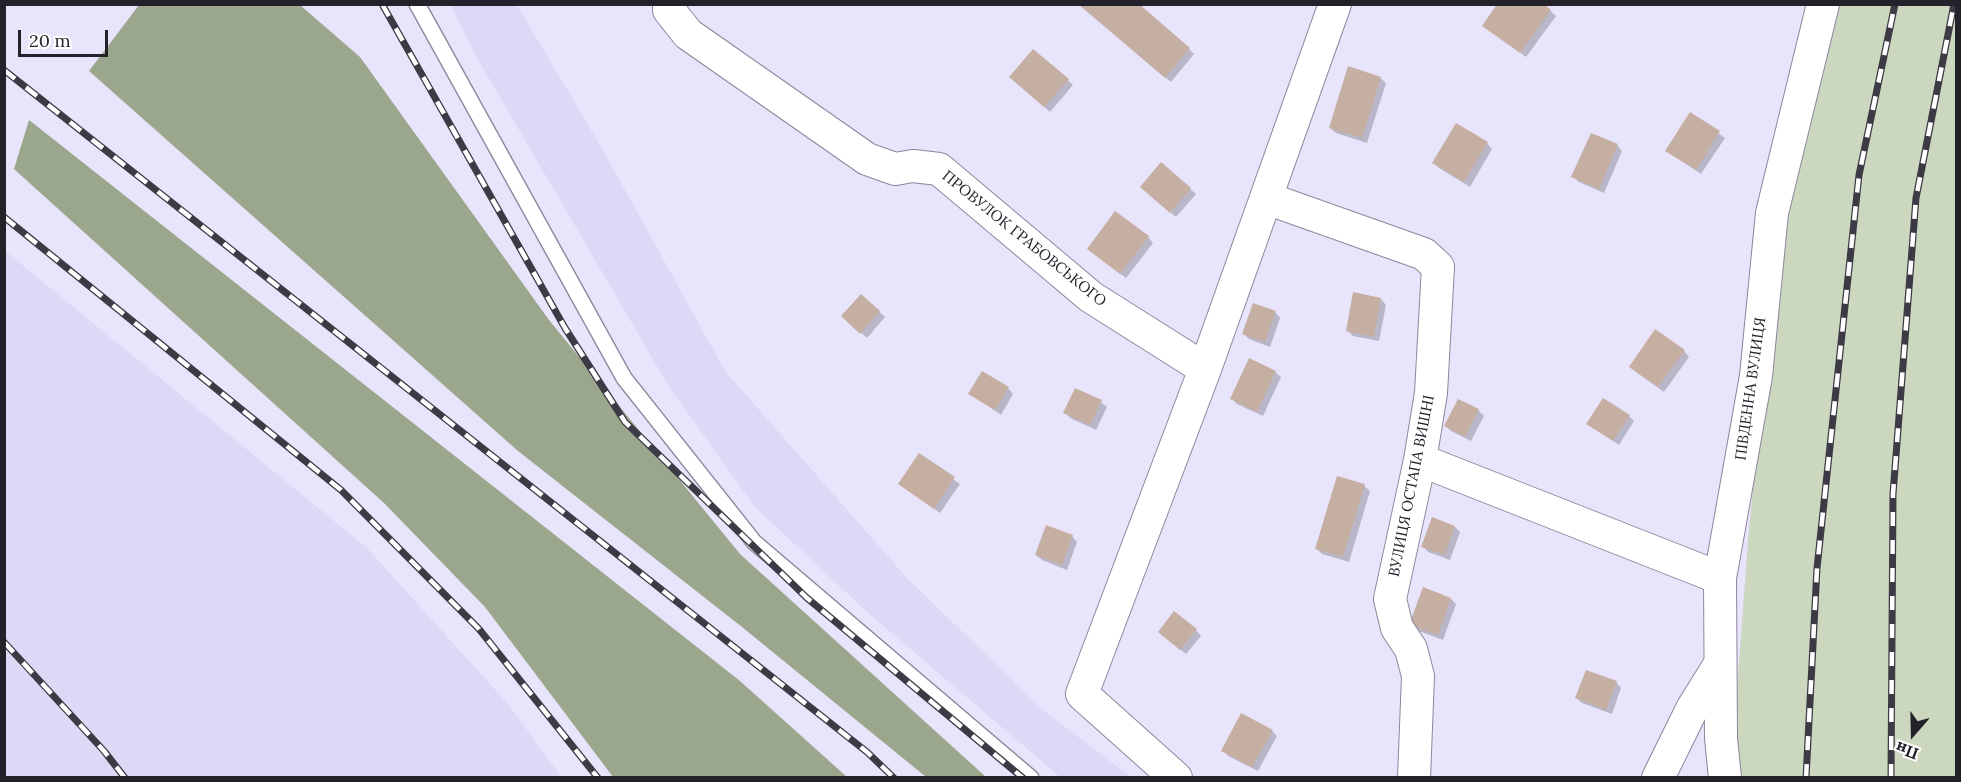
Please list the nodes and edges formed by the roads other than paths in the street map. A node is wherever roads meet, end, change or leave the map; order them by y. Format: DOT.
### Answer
graph roads {
  1 [pos="417,4"];
  2 [pos="669,4"];
  3 [pos="1335,4"];
  4 [pos="1823,4"];
  5 [pos="1266,198"];
  6 [pos="1205,369"];
  7 [pos="1420,460"];
  8 [pos="1720,578"];
  9 [pos="1720,664"];
  10 [pos="1031,777"];
  11 [pos="1176,777"];
  12 [pos="1414,777"];
  13 [pos="1658,777"];
  14 [pos="1725,777"];
  1 -- 10 [label="lane"];
  2 -- 6 [label="street, ПРОВУЛОК ГРАБОВСЬКОГО"];
  3 -- 5 [label="street"];
  4 -- 8 [label="street, ПІВДЕННА ВУЛИЦЯ"];
  5 -- 6 [label="street"];
  5 -- 7 [label="street, ВУЛИЦЯ ОСТАПА ВИШНІ"];
  6 -- 11 [label="street"];
  7 -- 8 [label="street"];
  7 -- 12 [label="street, ВУЛИЦЯ ОСТАПА ВИШНІ"];
  8 -- 9 [label="street, ПІВДЕННА ВУЛИЦЯ"];
  9 -- 13 [label="street"];
  9 -- 14 [label="street, ПІВДЕННА ВУЛИЦЯ"];
}
